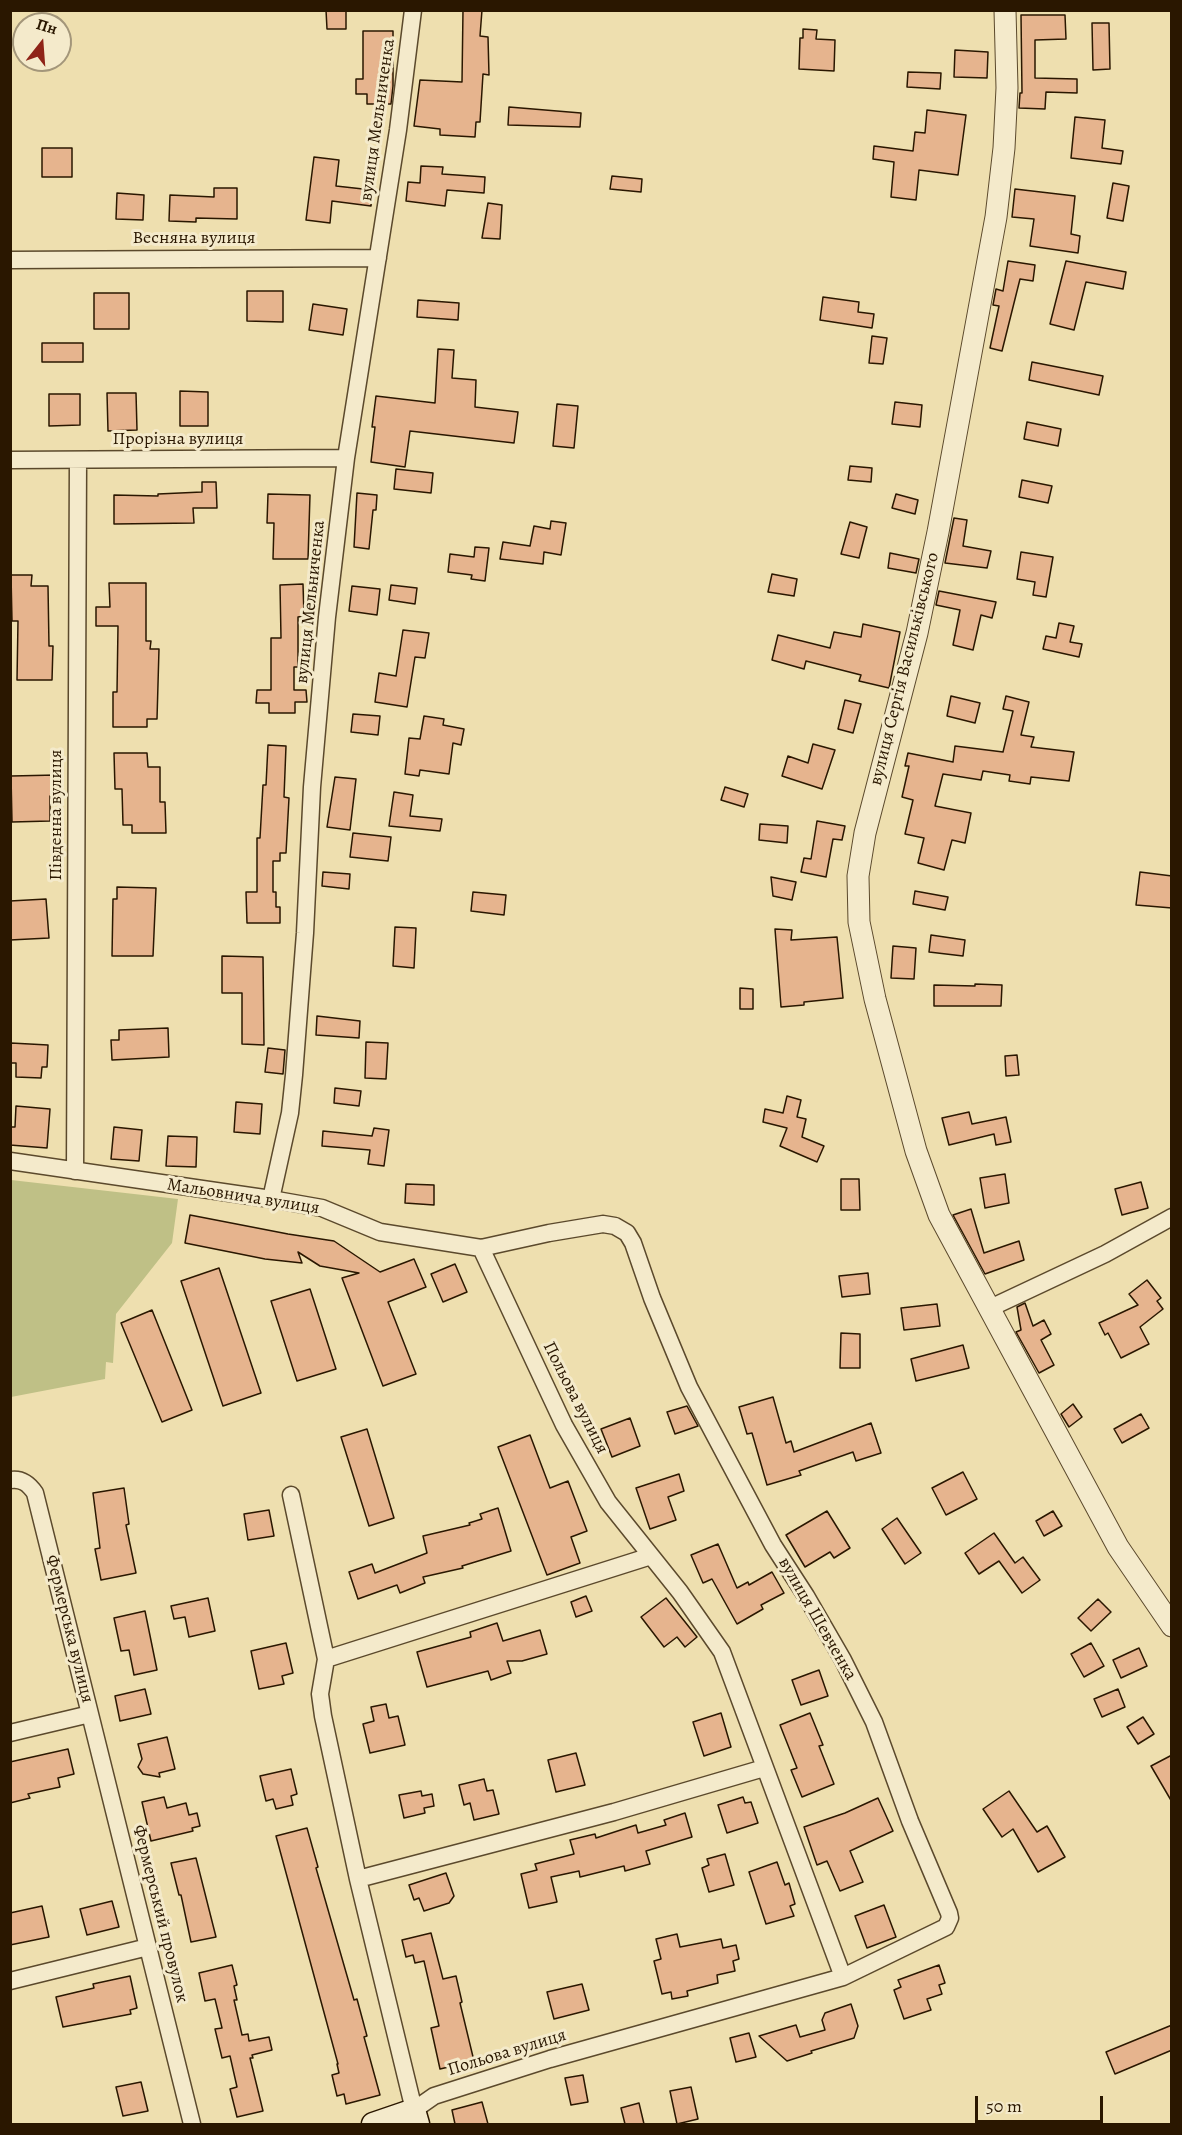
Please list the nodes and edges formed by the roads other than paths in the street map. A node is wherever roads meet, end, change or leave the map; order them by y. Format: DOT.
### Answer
graph roads {
  1 [pos="413,10"];
  2 [pos="1005,10"];
  3 [pos="378,258"];
  4 [pos="10,260"];
  5 [pos="346,458"];
  6 [pos="10,460"];
  7 [pos="78,460"];
  8 [pos="10,1161"];
  9 [pos="75,1171"];
  10 [pos="271,1199"];
  11 [pos="1172,1216"];
  12 [pos="481,1248"];
  13 [pos="988,1309"];
  14 [pos="661,1319"];
  15 [pos="10,1480"];
  16 [pos="291,1495"];
  17 [pos="651,1556"];
  18 [pos="1172,1626"];
  19 [pos="326,1659"];
  20 [pos="90,1714"];
  21 [pos="10,1733"];
  22 [pos="764,1768"];
  23 [pos="358,1879"];
  24 [pos="946,1927"];
  25 [pos="148,1947"];
  26 [pos="843,1977"];
  27 [pos="10,1981"];
  28 [pos="416,2117"];
  29 [pos="192,2124"];
  30 [pos="373,2124"];
  1 -- 3 [label="street, вулиця Мельниченка"];
  2 -- 13 [label="street, вулиця Сергія Васильківського"];
  3 -- 4 [label="street, Весняна вулиця"];
  3 -- 5 [label="street, вулиця Мельниченка"];
  5 -- 7 [label="street, Прорізна вулиця"];
  5 -- 10 [label="street, вулиця Мельниченка"];
  6 -- 7 [label="street, Прорізна вулиця"];
  7 -- 9 [label="street, Південна вулиця"];
  8 -- 9 [label="street, Мальовнича вулиця"];
  9 -- 10 [label="street, Мальовнича вулиця"];
  10 -- 12 [label="street, Мальовнича вулиця"];
  11 -- 13 [label="street"];
  12 -- 14 [label="street, Мальовнича вулиця"];
  12 -- 17 [label="street, Польова вулиця"];
  13 -- 18 [label="street"];
  14 -- 24 [label="street, вулиця Шевченка"];
  15 -- 20 [label="street, Фермерська вулиця"];
  16 -- 19 [label="street"];
  17 -- 19 [label="street"];
  17 -- 22 [label="street, Польова вулиця"];
  19 -- 23 [label="street"];
  20 -- 21 [label="street, Фермерська вулиця"];
  20 -- 25 [label="street, Фермерський провулок"];
  22 -- 23 [label="street"];
  22 -- 26 [label="street, Польова вулиця"];
  23 -- 28 [label="street"];
  24 -- 26 [label="street, Польова вулиця"];
  25 -- 27 [label="street"];
  25 -- 29 [label="street, Фермерський провулок"];
  26 -- 28 [label="street, Польова вулиця"];
  28 -- 30 [label="main road"];
}
